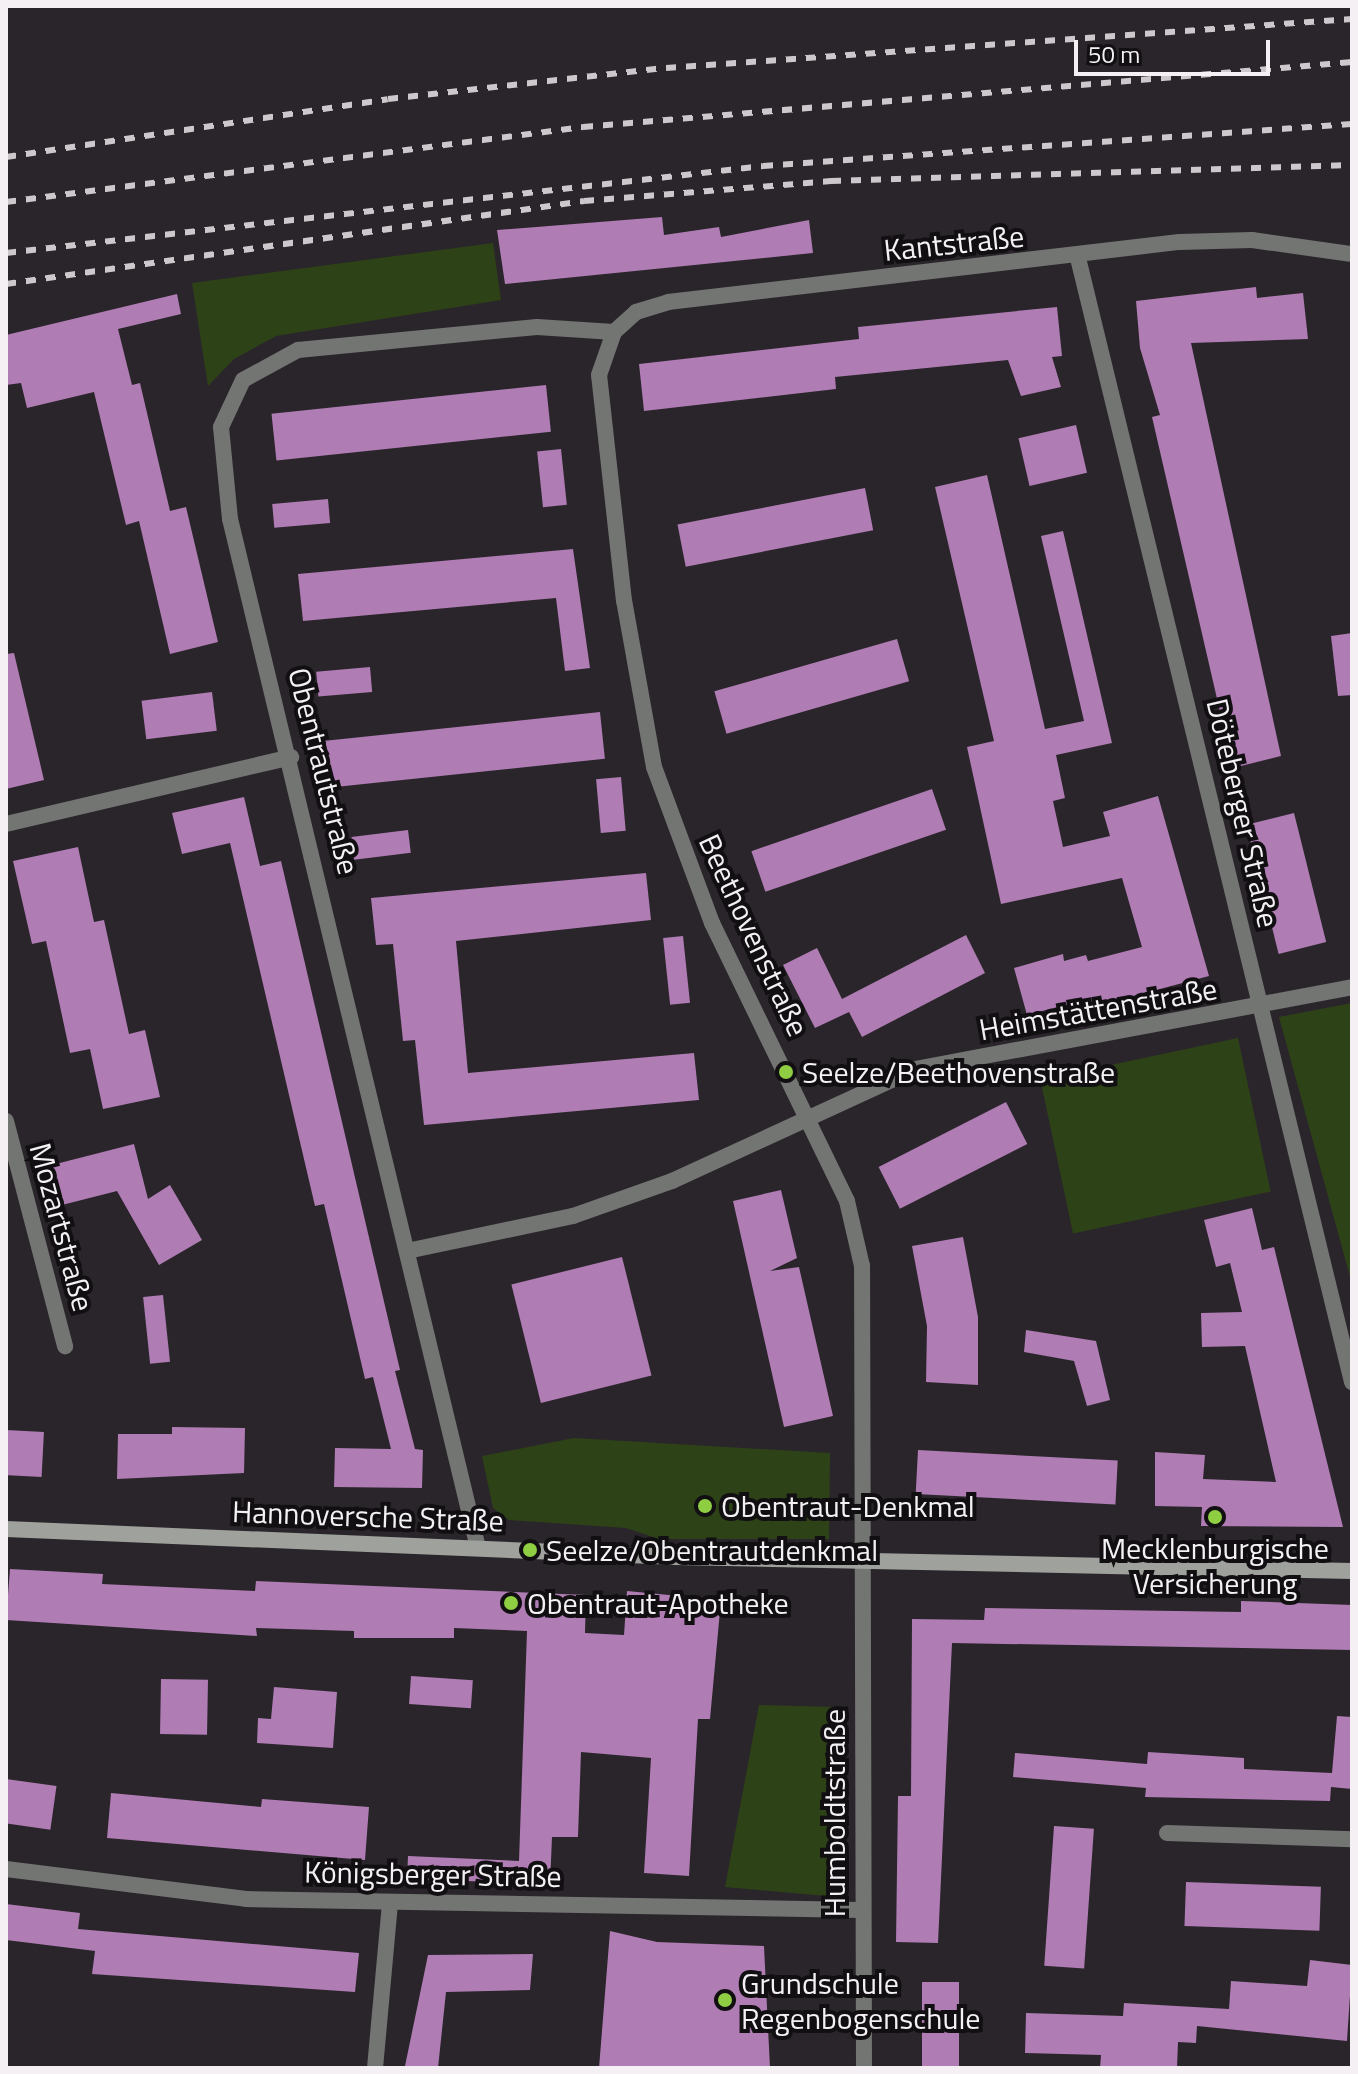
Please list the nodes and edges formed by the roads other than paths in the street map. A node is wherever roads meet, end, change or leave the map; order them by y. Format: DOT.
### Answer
graph roads {
  1 [pos="1352,254"];
  2 [pos="1078,258"];
  3 [pos="614,332"];
  4 [pos="291,757"];
  5 [pos="6,824"];
  6 [pos="1352,987"];
  7 [pos="1260,1008"];
  8 [pos="807,1114"];
  9 [pos="6,1121"];
  10 [pos="407,1251"];
  11 [pos="65,1346"];
  12 [pos="1352,1382"];
  13 [pos="6,1529"];
  14 [pos="478,1548"];
  15 [pos="865,1558"];
  16 [pos="1352,1571"];
  17 [pos="1167,1833"];
  18 [pos="1352,1839"];
  19 [pos="6,1869"];
  20 [pos="390,1903"];
  21 [pos="862,1910"];
  22 [pos="375,2068"];
  23 [pos="864,2068"];
  1 -- 2 [label="street, Kantstraße"];
  2 -- 3 [label="street, Kantstraße"];
  2 -- 7 [label="street, Döteberger Straße"];
  3 -- 4 [label="street, Obentrautstraße"];
  3 -- 8 [label="street, Beethovenstraße"];
  4 -- 5 [label="street"];
  4 -- 10 [label="street, Obentrautstraße"];
  6 -- 7 [label="street, Heimstättenstraße"];
  7 -- 8 [label="street, Heimstättenstraße"];
  7 -- 12 [label="street, Döteberger Straße"];
  8 -- 10 [label="street, Heimstättenstraße"];
  8 -- 15 [label="street, Beethovenstraße"];
  9 -- 11 [label="street, Mozartstraße"];
  10 -- 14 [label="street, Obentrautstraße"];
  13 -- 14 [label="street, Hannoversche Straße"];
  14 -- 15 [label="street, Hannoversche Straße"];
  15 -- 16 [label="street, Hannoversche Straße"];
  15 -- 21 [label="street, Humboldtstraße"];
  17 -- 18 [label="street"];
  19 -- 20 [label="street, Königsberger Straße"];
  20 -- 21 [label="street, Königsberger Straße"];
  20 -- 22 [label="street"];
  21 -- 23 [label="street, Humboldtstraße"];
}
